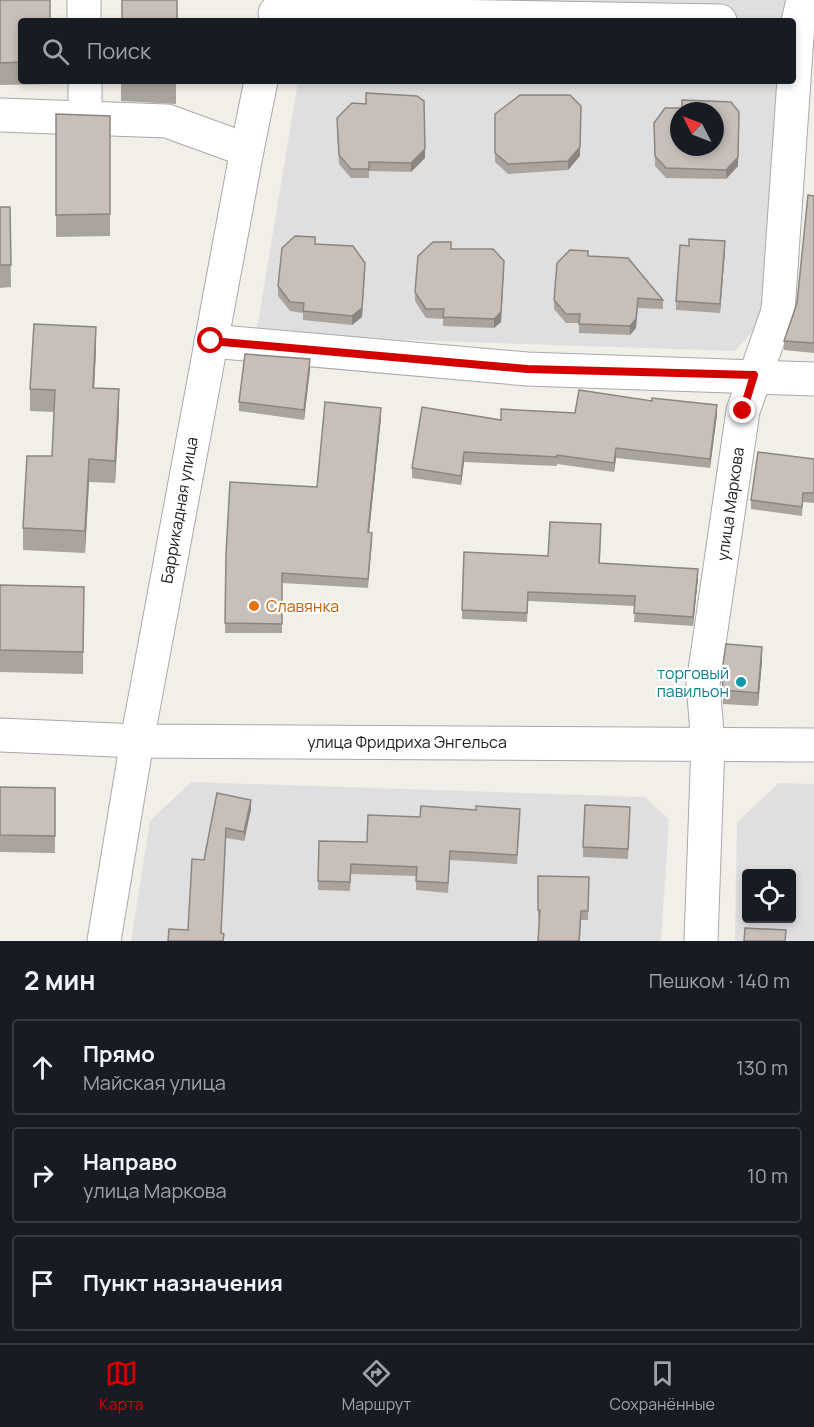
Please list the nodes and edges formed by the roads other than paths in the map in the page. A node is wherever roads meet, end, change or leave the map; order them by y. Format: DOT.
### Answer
graph roads {
  1 [pos="84,0"];
  2 [pos="275,11"];
  3 [pos="798,15"];
  4 [pos="84,18"];
  5 [pos="586,18"];
  6 [pos="796,45"];
  7 [pos="84,84"];
  8 [pos="260,84"];
  9 [pos="793,84"];
  10 [pos="0,115"];
  11 [pos="85,118"];
  12 [pos="247,150"];
  13 [pos="211,341"];
  14 [pos="754,375"];
  15 [pos="814,379"];
  16 [pos="0,735"];
  17 [pos="137,741"];
  18 [pos="708,744"];
  19 [pos="814,745"];
  20 [pos="104,941"];
  21 [pos="701,941"];
  1 -- 4 [label="street"];
  2 -- 5 [label="street"];
  3 -- 6 [label="street, улица Маркова"];
  7 -- 11 [label="street"];
  8 -- 12 [label="street, Баррикадная улица"];
  9 -- 14 [label="street, улица Маркова"];
  10 -- 11 [label="street"];
  11 -- 12 [label="street"];
  12 -- 13 [label="street, Баррикадная улица"];
  13 -- 14 [label="street"];
  13 -- 17 [label="street, Баррикадная улица"];
  14 -- 15 [label="street"];
  14 -- 18 [label="street, улица Маркова"];
  16 -- 17 [label="street, улица Фридриха Энгельса"];
  17 -- 18 [label="street, улица Фридриха Энгельса"];
  17 -- 20 [label="street, Баррикадная улица"];
  18 -- 19 [label="street, улица Фридриха Энгельса"];
  18 -- 21 [label="street, улица Маркова"];
}
